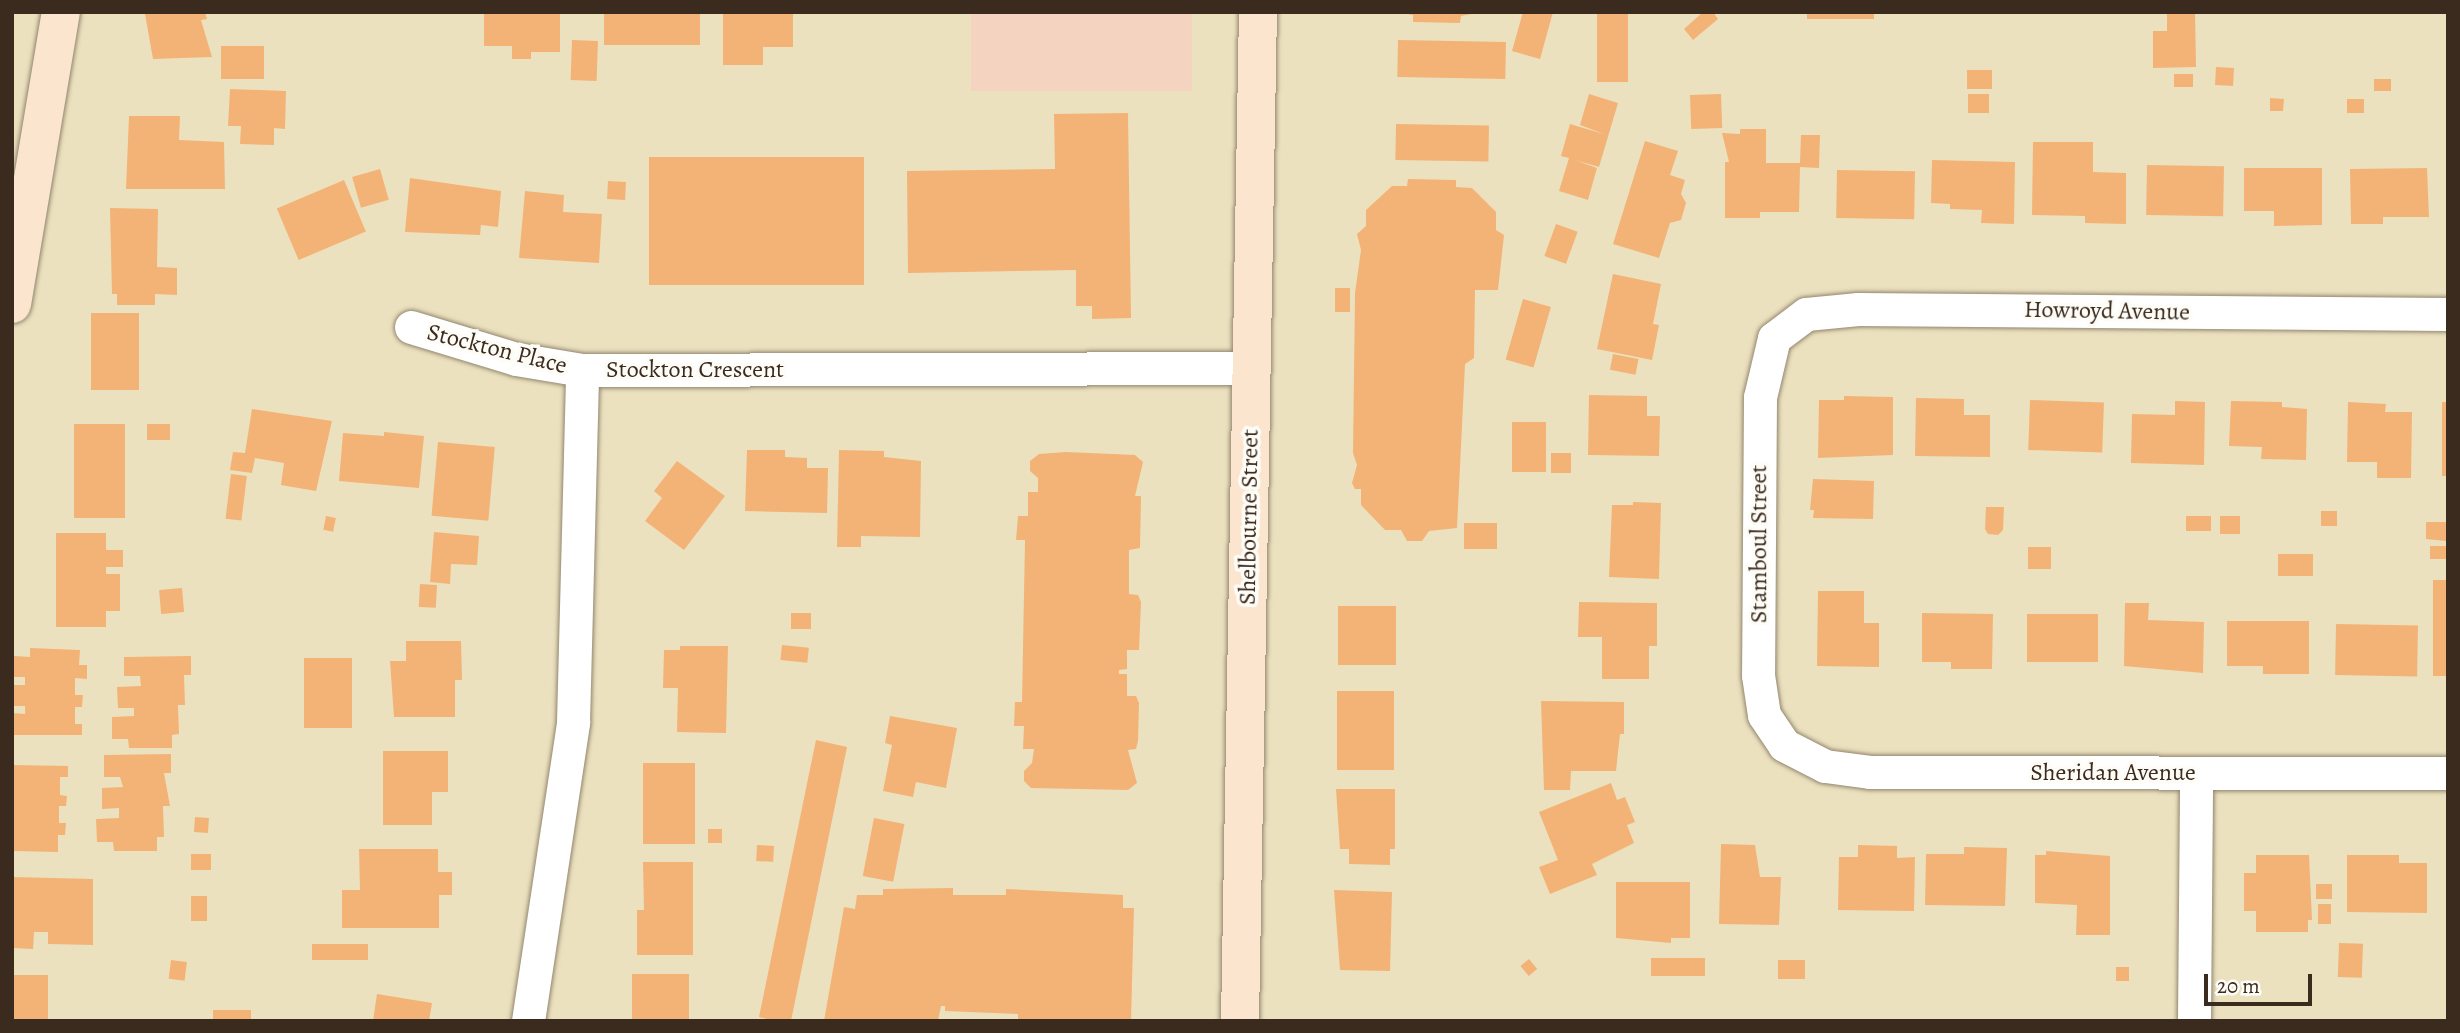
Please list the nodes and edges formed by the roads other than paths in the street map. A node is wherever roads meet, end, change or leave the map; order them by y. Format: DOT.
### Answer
graph roads {
  1 [pos="61,12"];
  2 [pos="1258,12"];
  3 [pos="12,304"];
  4 [pos="2448,314"];
  5 [pos="411,327"];
  6 [pos="1774,338"];
  7 [pos="1253,368"];
  8 [pos="582,370"];
  9 [pos="1784,745"];
  10 [pos="2448,773"];
  11 [pos="2196,774"];
  12 [pos="528,1021"];
  13 [pos="1240,1021"];
  14 [pos="2194,1021"];
  1 -- 3 [label="main road"];
  2 -- 7 [label="main road, Shelbourne Street"];
  4 -- 6 [label="street, Howroyd Avenue"];
  5 -- 8 [label="street, Stockton Place"];
  6 -- 9 [label="street, Stamboul Street"];
  7 -- 8 [label="street, Stockton Crescent"];
  7 -- 13 [label="main road, Shelbourne Street"];
  8 -- 12 [label="street, Stockton Crescent"];
  9 -- 11 [label="street, Sheridan Avenue"];
  10 -- 11 [label="street, Sheridan Avenue"];
  11 -- 14 [label="street"];
}
